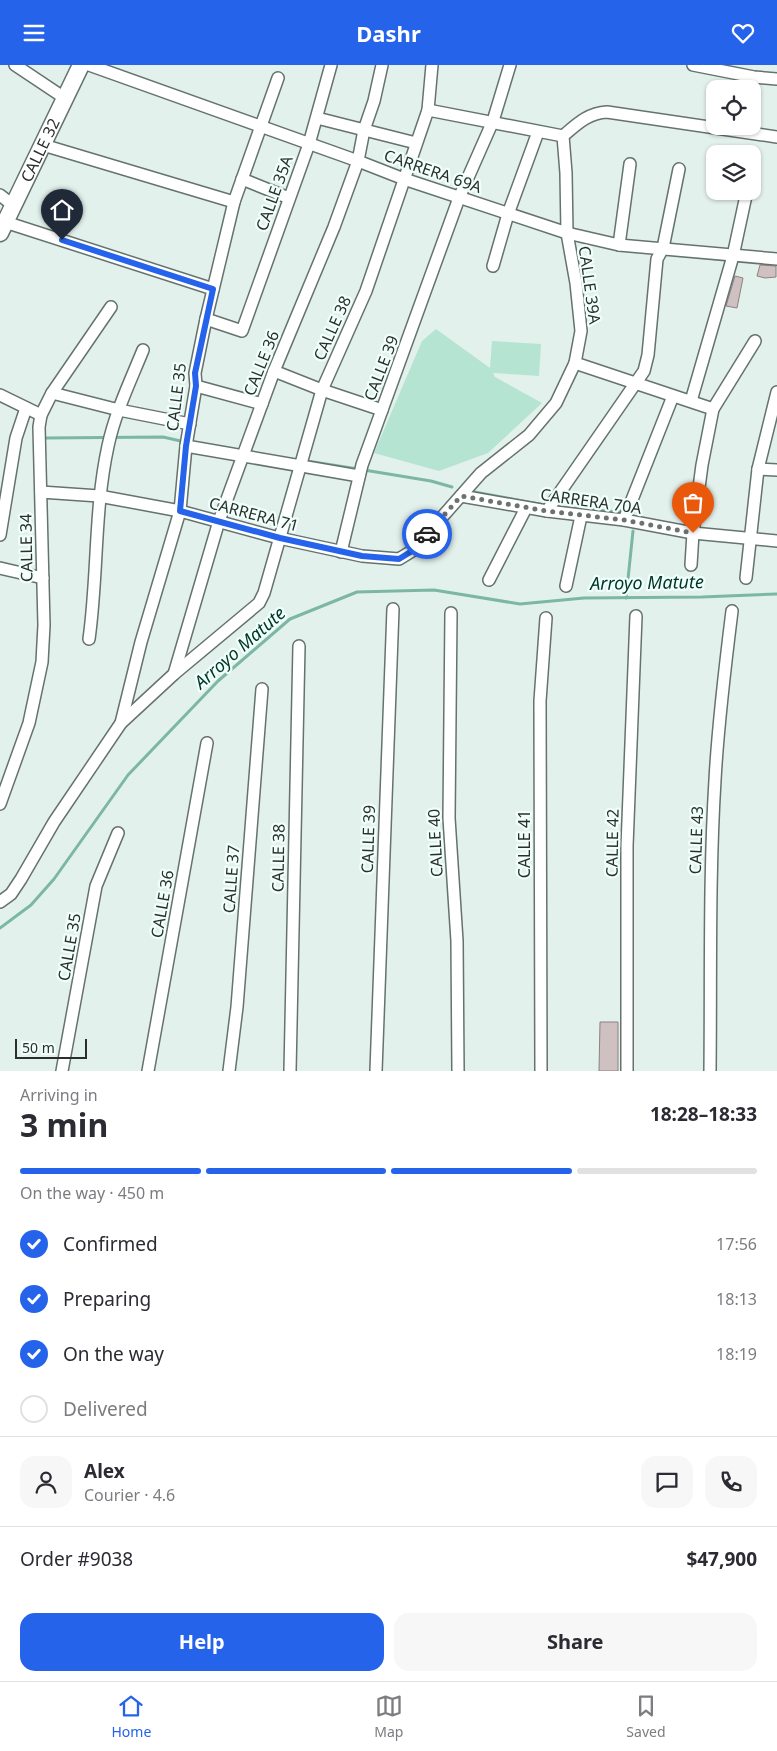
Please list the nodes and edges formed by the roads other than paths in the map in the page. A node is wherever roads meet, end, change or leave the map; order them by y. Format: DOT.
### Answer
graph roads {
  1 [pos="15,65"];
  2 [pos="81,65"];
  3 [pos="89,65"];
  4 [pos="331,65"];
  5 [pos="382,65"];
  6 [pos="432,65"];
  7 [pos="510,65"];
  8 [pos="694,65"];
  9 [pos="278,79"];
  10 [pos="777,79"];
  11 [pos="66,99"];
  12 [pos="428,110"];
  13 [pos="317,118"];
  14 [pos="493,121"];
  15 [pos="260,127"];
  16 [pos="364,130"];
  17 [pos="538,131"];
  18 [pos="563,136"];
  19 [pos="777,137"];
  20 [pos="416,143"];
  21 [pos="309,144"];
  22 [pos="44,145"];
  23 [pos="358,161"];
  24 [pos="630,164"];
  25 [pos="679,169"];
  26 [pos="242,179"];
  27 [pos="404,179"];
  28 [pos="0,195"];
  29 [pos="289,198"];
  30 [pos="459,199"];
  31 [pos="745,200"];
  32 [pos="234,202"];
  33 [pos="14,206"];
  34 [pos="508,213"];
  35 [pos="3,228"];
  36 [pos="567,233"];
  37 [pos="619,245"];
  38 [pos="663,248"];
  39 [pos="733,256"];
  40 [pos="777,259"];
  41 [pos="493,266"];
  42 [pos="213,289"];
  43 [pos="111,307"];
  44 [pos="206,319"];
  45 [pos="755,341"];
  46 [pos="143,350"];
  47 [pos="574,363"];
  48 [pos="274,371"];
  49 [pos="635,384"];
  50 [pos="196,386"];
  51 [pos="322,390"];
  52 [pos="777,392"];
  53 [pos="52,393"];
  54 [pos="0,395"];
  55 [pos="673,396"];
  56 [pos="691,401"];
  57 [pos="262,404"];
  58 [pos="26,408"];
  59 [pos="382,409"];
  60 [pos="714,409"];
  61 [pos="119,410"];
  62 [pos="42,415"];
  63 [pos="190,424"];
  64 [pos="187,443"];
  65 [pos="244,452"];
  66 [pos="301,461"];
  67 [pos="758,469"];
  68 [pos="777,470"];
  69 [pos="361,471"];
  70 [pos="41,492"];
  71 [pos="99,496"];
  72 [pos="461,496"];
  73 [pos="526,508"];
  74 [pos="180,511"];
  75 [pos="547,511"];
  76 [pos="581,516"];
  77 [pos="624,520"];
  78 [pos="218,521"];
  79 [pos="693,533"];
  80 [pos="0,535"];
  81 [pos="280,538"];
  82 [pos="750,539"];
  83 [pos="777,541"];
  84 [pos="341,552"];
  85 [pos="399,559"];
  86 [pos="691,565"];
  87 [pos="0,567"];
  88 [pos="43,578"];
  89 [pos="746,578"];
  90 [pos="489,580"];
  91 [pos="566,586"];
  92 [pos="393,609"];
  93 [pos="732,611"];
  94 [pos="451,613"];
  95 [pos="636,616"];
  96 [pos="546,617"];
  97 [pos="89,639"];
  98 [pos="299,646"];
  99 [pos="174,674"];
  100 [pos="262,689"];
  101 [pos="121,723"];
  102 [pos="207,743"];
  103 [pos="0,804"];
  104 [pos="118,833"];
  105 [pos="0,901"];
  106 [pos="62,1071"];
  107 [pos="148,1071"];
  108 [pos="228,1071"];
  109 [pos="290,1071"];
  110 [pos="376,1071"];
  111 [pos="458,1071"];
  112 [pos="541,1071"];
  113 [pos="627,1071"];
  114 [pos="710,1071"];
  1 -- 11 [label="street"];
  2 -- 11 [label="street, CALLE 32"];
  3 -- 15 [label="street, CARRERA 69A"];
  4 -- 13 [label="street, CALLE 35A"];
  5 -- 16 [label="street, CALLE 36"];
  6 -- 12 [label="street, CALLE 38"];
  7 -- 14 [label="street, CALLE 39"];
  8 -- 10 [label="street"];
  9 -- 15 [label="street, CALLE 35"];
  11 -- 22 [label="street, CALLE 32"];
  12 -- 14 [label="street"];
  12 -- 20 [label="street, CALLE 38"];
  13 -- 16 [label="street"];
  13 -- 21 [label="street, CALLE 35A"];
  14 -- 17 [label="street"];
  14 -- 30 [label="street, CALLE 39"];
  15 -- 21 [label="street, CARRERA 69A"];
  15 -- 26 [label="street, CALLE 35"];
  16 -- 20 [label="street"];
  16 -- 23 [label="street, CALLE 36"];
  17 -- 18 [label="street"];
  17 -- 34 [label="street"];
  18 -- 19 [label="street"];
  18 -- 36 [label="street, CALLE 39A"];
  20 -- 27 [label="street, CALLE 38"];
  21 -- 23 [label="street, CARRERA 69A"];
  21 -- 29 [label="street, CALLE 35A"];
  22 -- 32 [label="street"];
  22 -- 33 [label="street, CALLE 32"];
  23 -- 27 [label="street, CARRERA 69A"];
  23 -- 48 [label="street, CALLE 36"];
  24 -- 37 [label="street"];
  25 -- 38 [label="street"];
  26 -- 29 [label="street"];
  26 -- 32 [label="street, CALLE 35"];
  27 -- 30 [label="street, CARRERA 69A"];
  27 -- 51 [label="street, CALLE 38"];
  28 -- 33 [label="street"];
  29 -- 44 [label="street, CALLE 35A"];
  30 -- 34 [label="street, CARRERA 69A"];
  30 -- 59 [label="street, CALLE 39"];
  31 -- 39 [label="street"];
  32 -- 42 [label="street, CALLE 35"];
  33 -- 35 [label="street, CALLE 32"];
  34 -- 36 [label="street, CARRERA 69A"];
  34 -- 41 [label="street"];
  35 -- 42 [label="street"];
  36 -- 37 [label="street, CARRERA 69A"];
  36 -- 47 [label="street, CALLE 39A"];
  37 -- 38 [label="street, CARRERA 69A"];
  38 -- 39 [label="street, CARRERA 69A"];
  38 -- 49 [label="street"];
  39 -- 40 [label="street, CARRERA 69A"];
  39 -- 56 [label="street"];
  42 -- 44 [label="street, CALLE 35"];
  43 -- 53 [label="street, CALLE 34"];
  44 -- 50 [label="street, CALLE 35"];
  45 -- 60 [label="street"];
  46 -- 61 [label="street"];
  47 -- 49 [label="street"];
  47 -- 72 [label="street, CALLE 39A"];
  48 -- 51 [label="street"];
  48 -- 57 [label="street, CALLE 36"];
  49 -- 55 [label="street"];
  49 -- 75 [label="street"];
  50 -- 57 [label="street"];
  50 -- 63 [label="street, CALLE 35"];
  51 -- 59 [label="street"];
  51 -- 66 [label="street, CALLE 38"];
  52 -- 67 [label="street"];
  53 -- 61 [label="street"];
  53 -- 62 [label="street, CALLE 34"];
  54 -- 58 [label="street"];
  55 -- 56 [label="street"];
  55 -- 77 [label="street"];
  56 -- 60 [label="street"];
  57 -- 65 [label="street, CALLE 36"];
  58 -- 62 [label="street"];
  58 -- 80 [label="street"];
  59 -- 69 [label="street, CALLE 39"];
  60 -- 79 [label="street"];
  61 -- 63 [label="street"];
  61 -- 71 [label="street"];
  62 -- 70 [label="street, CALLE 34"];
  63 -- 64 [label="street, CALLE 35"];
  64 -- 65 [label="street"];
  64 -- 74 [label="street, CALLE 35"];
  65 -- 66 [label="street"];
  65 -- 78 [label="street, CALLE 36"];
  66 -- 69 [label="street"];
  66 -- 81 [label="street, CALLE 38"];
  67 -- 68 [label="street"];
  67 -- 82 [label="street"];
  69 -- 84 [label="street, CALLE 39"];
  70 -- 71 [label="street, CARRERA 71"];
  70 -- 88 [label="street, CALLE 34"];
  71 -- 74 [label="street, CARRERA 71"];
  71 -- 97 [label="street"];
  72 -- 73 [label="street, CARRERA 70A"];
  72 -- 85 [label="street, CALLE 39A"];
  73 -- 75 [label="street, CARRERA 70A"];
  73 -- 90 [label="street"];
  74 -- 78 [label="street, CARRERA 71"];
  74 -- 101 [label="street, CALLE 35"];
  75 -- 76 [label="street, CARRERA 70A"];
  76 -- 77 [label="street, CARRERA 70A"];
  76 -- 91 [label="street"];
  77 -- 79 [label="street, CARRERA 70A"];
  78 -- 81 [label="street, CARRERA 71"];
  78 -- 99 [label="street, CALLE 36"];
  79 -- 82 [label="street, CARRERA 70A"];
  79 -- 86 [label="street"];
  81 -- 84 [label="street, CARRERA 71"];
  81 -- 99 [label="street, CALLE 38"];
  82 -- 83 [label="street, CARRERA 70A"];
  82 -- 89 [label="street"];
  84 -- 85 [label="street, CARRERA 71"];
  87 -- 88 [label="street"];
  88 -- 103 [label="street, CALLE 34"];
  92 -- 110 [label="street, CALLE 39"];
  93 -- 114 [label="street, CALLE 43"];
  94 -- 111 [label="street, CALLE 40"];
  95 -- 113 [label="street, CALLE 42"];
  96 -- 112 [label="street, CALLE 41"];
  98 -- 109 [label="street, CALLE 38"];
  99 -- 101 [label="street"];
  100 -- 108 [label="street, CALLE 37"];
  101 -- 105 [label="street"];
  102 -- 107 [label="street, CALLE 36"];
  104 -- 106 [label="street, CALLE 35"];
}
